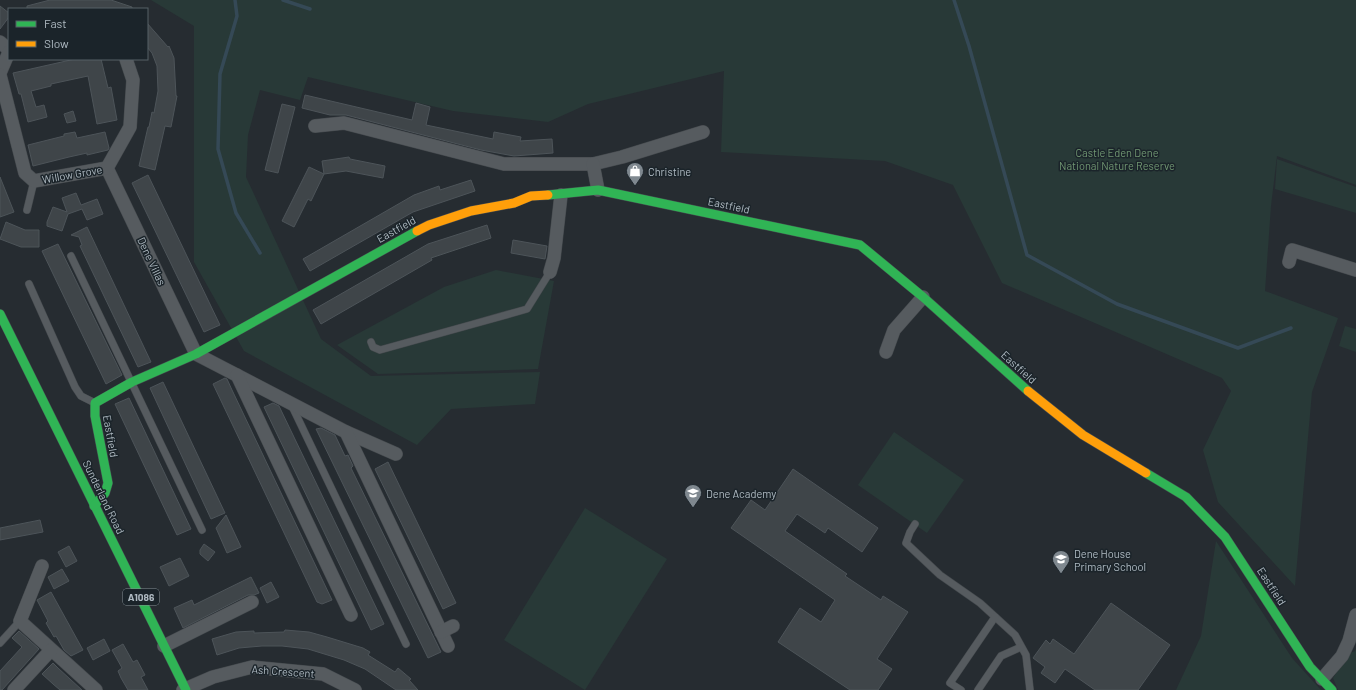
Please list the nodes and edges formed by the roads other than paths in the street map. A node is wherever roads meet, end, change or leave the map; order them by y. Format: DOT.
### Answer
graph roads {
  1 [pos="0,42"];
  2 [pos="8,50"];
  3 [pos="8,54"];
  4 [pos="126,60"];
  5 [pos="0,74"];
  6 [pos="316,126"];
  7 [pos="703,132"];
  8 [pos="593,164"];
  9 [pos="107,168"];
  10 [pos="34,181"];
  11 [pos="598,190"];
  12 [pos="561,195"];
  13 [pos="27,210"];
  14 [pos="71,256"];
  15 [pos="1288,262"];
  16 [pos="1356,270"];
  17 [pos="550,272"];
  18 [pos="29,284"];
  19 [pos="923,297"];
  20 [pos="0,314"];
  21 [pos="371,342"];
  22 [pos="886,352"];
  23 [pos="196,354"];
  24 [pos="237,375"];
  25 [pos="132,382"];
  26 [pos="290,402"];
  27 [pos="95,403"];
  28 [pos="346,432"];
  29 [pos="396,454"];
  30 [pos="94,506"];
  31 [pos="915,524"];
  32 [pos="202,530"];
  33 [pos="42,566"];
  34 [pos="252,602"];
  35 [pos="351,614"];
  36 [pos="1356,615"];
  37 [pos="995,617"];
  38 [pos="20,621"];
  39 [pos="453,626"];
  40 [pos="441,632"];
  41 [pos="0,643"];
  42 [pos="406,644"];
  43 [pos="164,646"];
  44 [pos="448,646"];
  45 [pos="1021,647"];
  46 [pos="51,650"];
  47 [pos="1322,679"];
  48 [pos="185,689"];
  49 [pos="14,690"];
  50 [pos="96,690"];
  51 [pos="355,690"];
  52 [pos="961,690"];
  53 [pos="978,690"];
  54 [pos="1030,690"];
  55 [pos="1332,690"];
  1 -- 2 [label="street"];
  3 -- 5 [label="street, Willow Grove"];
  4 -- 9 [label="street, Willow Grove"];
  5 -- 10 [label="street, Willow Grove"];
  6 -- 8 [label="street"];
  7 -- 8 [label="street"];
  8 -- 11 [label="street"];
  9 -- 10 [label="street, Willow Grove"];
  9 -- 23 [label="street, Dene Villas"];
  10 -- 13 [label="lane"];
  11 -- 12 [label="street, Eastfield"];
  11 -- 19 [label="street, Eastfield"];
  12 -- 17 [label="street"];
  12 -- 23 [label="street, Eastfield"];
  14 -- 25 [label="lane"];
  15 -- 16 [label="street"];
  17 -- 21 [label="lane"];
  18 -- 27 [label="lane"];
  19 -- 22 [label="street"];
  19 -- 47 [label="street, Eastfield"];
  20 -- 30 [label="street, Sunderland Road / A1086"];
  23 -- 24 [label="street"];
  23 -- 25 [label="street, Eastfield"];
  24 -- 26 [label="street"];
  24 -- 35 [label="street"];
  25 -- 27 [label="street, Eastfield"];
  25 -- 32 [label="lane"];
  26 -- 28 [label="street"];
  26 -- 42 [label="lane"];
  27 -- 30 [label="street, Eastfield"];
  28 -- 29 [label="street"];
  28 -- 40 [label="street"];
  30 -- 43 [label="street, Sunderland Road / A1086"];
  31 -- 37 [label="lane"];
  33 -- 38 [label="street"];
  34 -- 43 [label="street"];
  36 -- 47 [label="street"];
  37 -- 45 [label="lane"];
  37 -- 52 [label="lane"];
  38 -- 41 [label="lane"];
  38 -- 46 [label="street"];
  39 -- 40 [label="street"];
  40 -- 44 [label="street"];
  43 -- 48 [label="street, Sunderland Road / A1086"];
  45 -- 53 [label="lane"];
  45 -- 54 [label="lane"];
  46 -- 49 [label="street"];
  46 -- 50 [label="street"];
  47 -- 55 [label="street, Eastfield"];
  48 -- 51 [label="street, Ash Crescent"];
}
